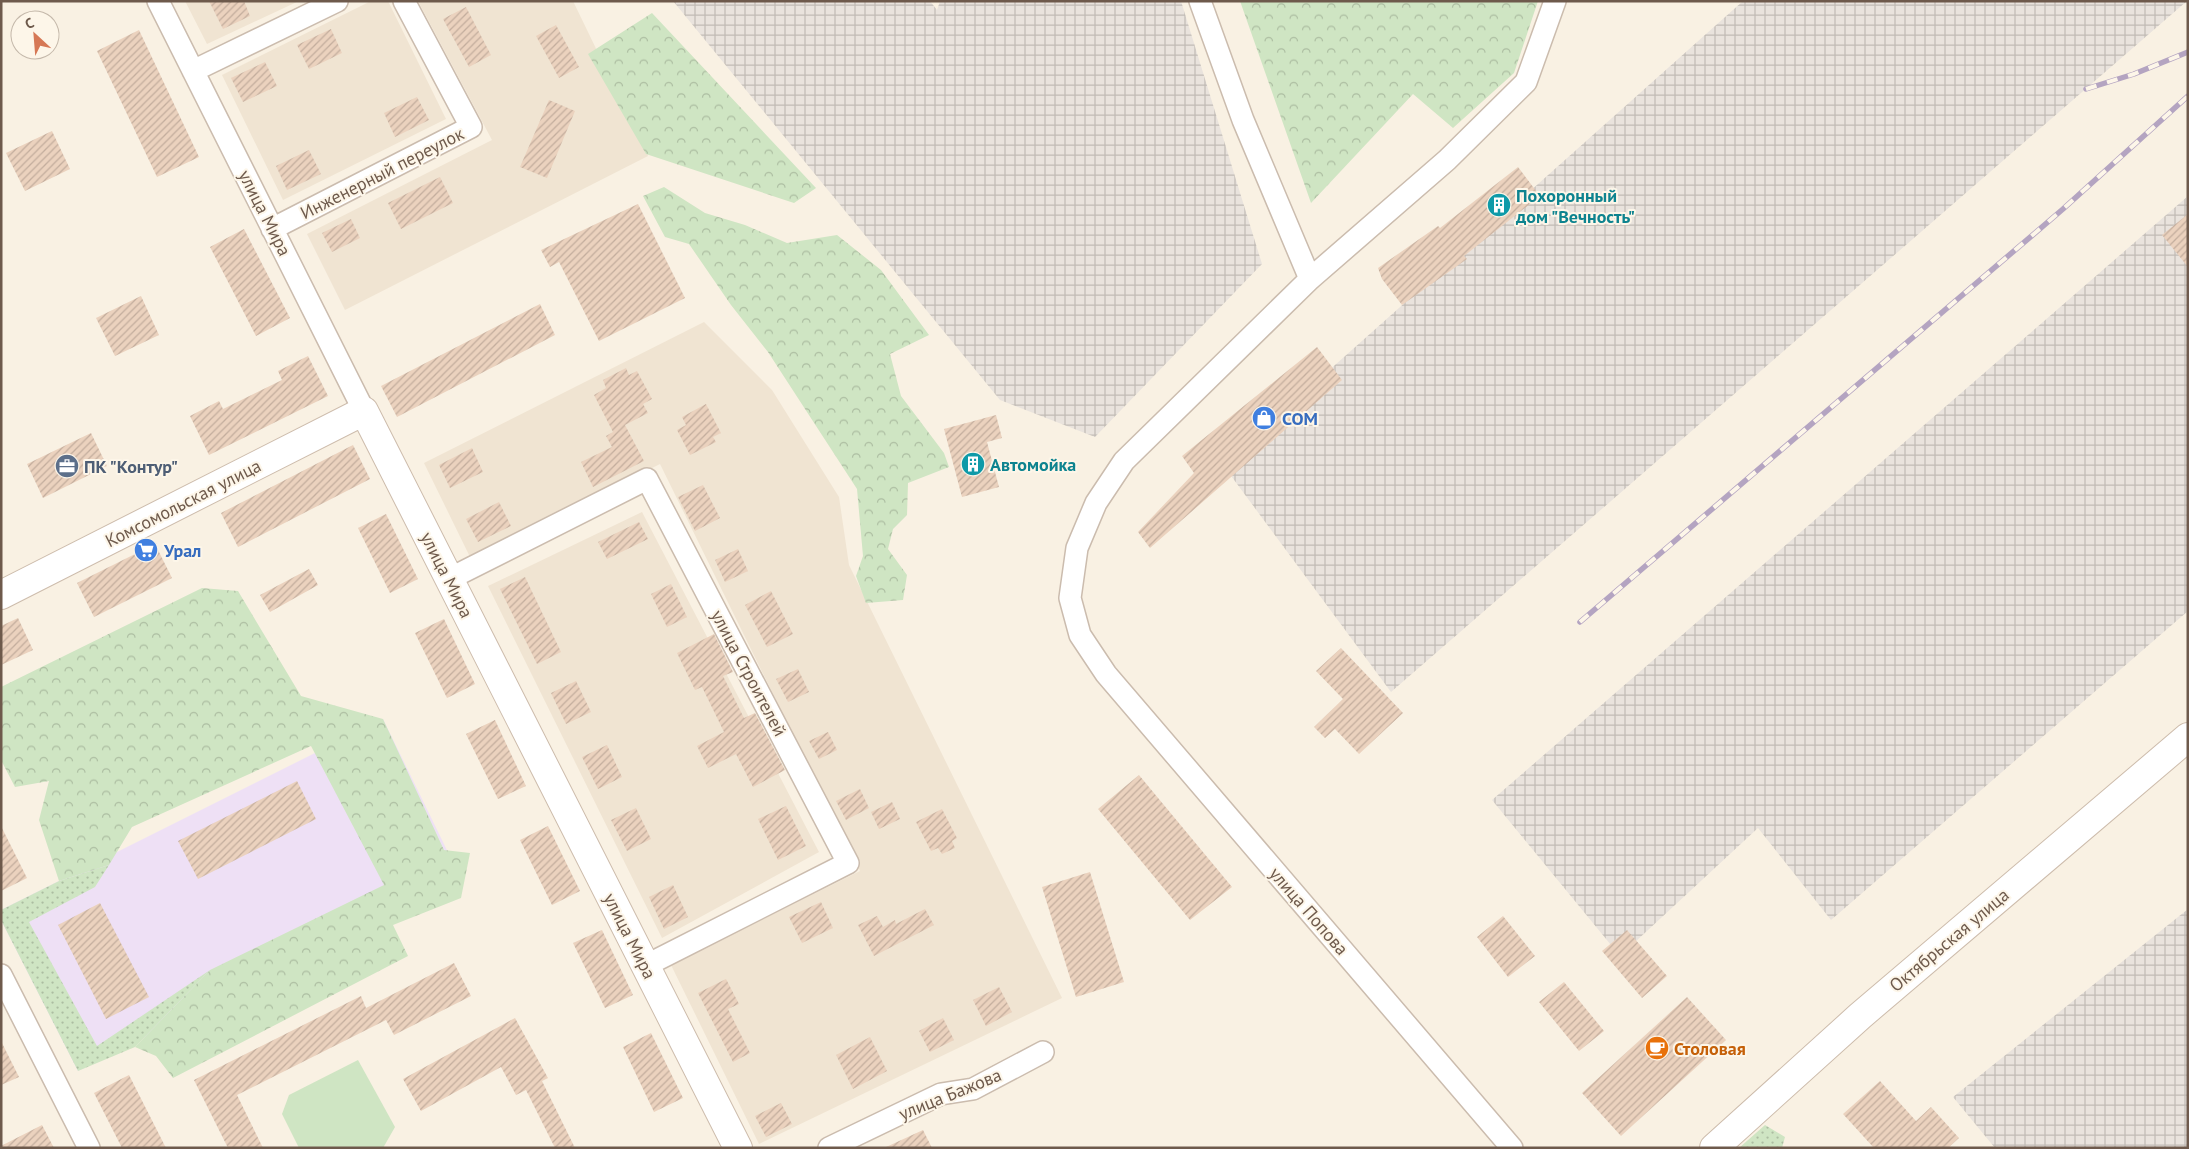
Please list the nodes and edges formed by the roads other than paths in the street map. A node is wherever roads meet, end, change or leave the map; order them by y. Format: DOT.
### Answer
graph roads {
  1 [pos="158,1"];
  2 [pos="336,1"];
  3 [pos="404,1"];
  4 [pos="1200,1"];
  5 [pos="1555,1"];
  6 [pos="193,71"];
  7 [pos="272,229"];
  8 [pos="1310,279"];
  9 [pos="364,411"];
  10 [pos="449,579"];
  11 [pos="1,595"];
  12 [pos="2188,737"];
  13 [pos="645,966"];
  14 [pos="1,975"];
  15 [pos="1043,1052"];
  16 [pos="89,1148"];
  17 [pos="738,1148"];
  18 [pos="829,1148"];
  19 [pos="1512,1148"];
  20 [pos="1714,1148"];
  1 -- 6 [label="street, улица Мира"];
  2 -- 6 [label="street"];
  3 -- 7 [label="street, Инженерный переулок"];
  4 -- 8 [label="street"];
  5 -- 8 [label="street, улица Попова"];
  6 -- 7 [label="street, улица Мира"];
  7 -- 9 [label="street, улица Мира"];
  8 -- 19 [label="street, улица Попова"];
  9 -- 10 [label="street, улица Мира"];
  9 -- 11 [label="street, Комсомольская улица"];
  10 -- 13 [label="street, улица Мира"];
  10 -- 13 [label="street, улица Строителей"];
  12 -- 20 [label="street, Октябрьская улица"];
  13 -- 17 [label="street, улица Мира"];
  14 -- 16 [label="street"];
  15 -- 18 [label="street, улица Бажова"];
}
